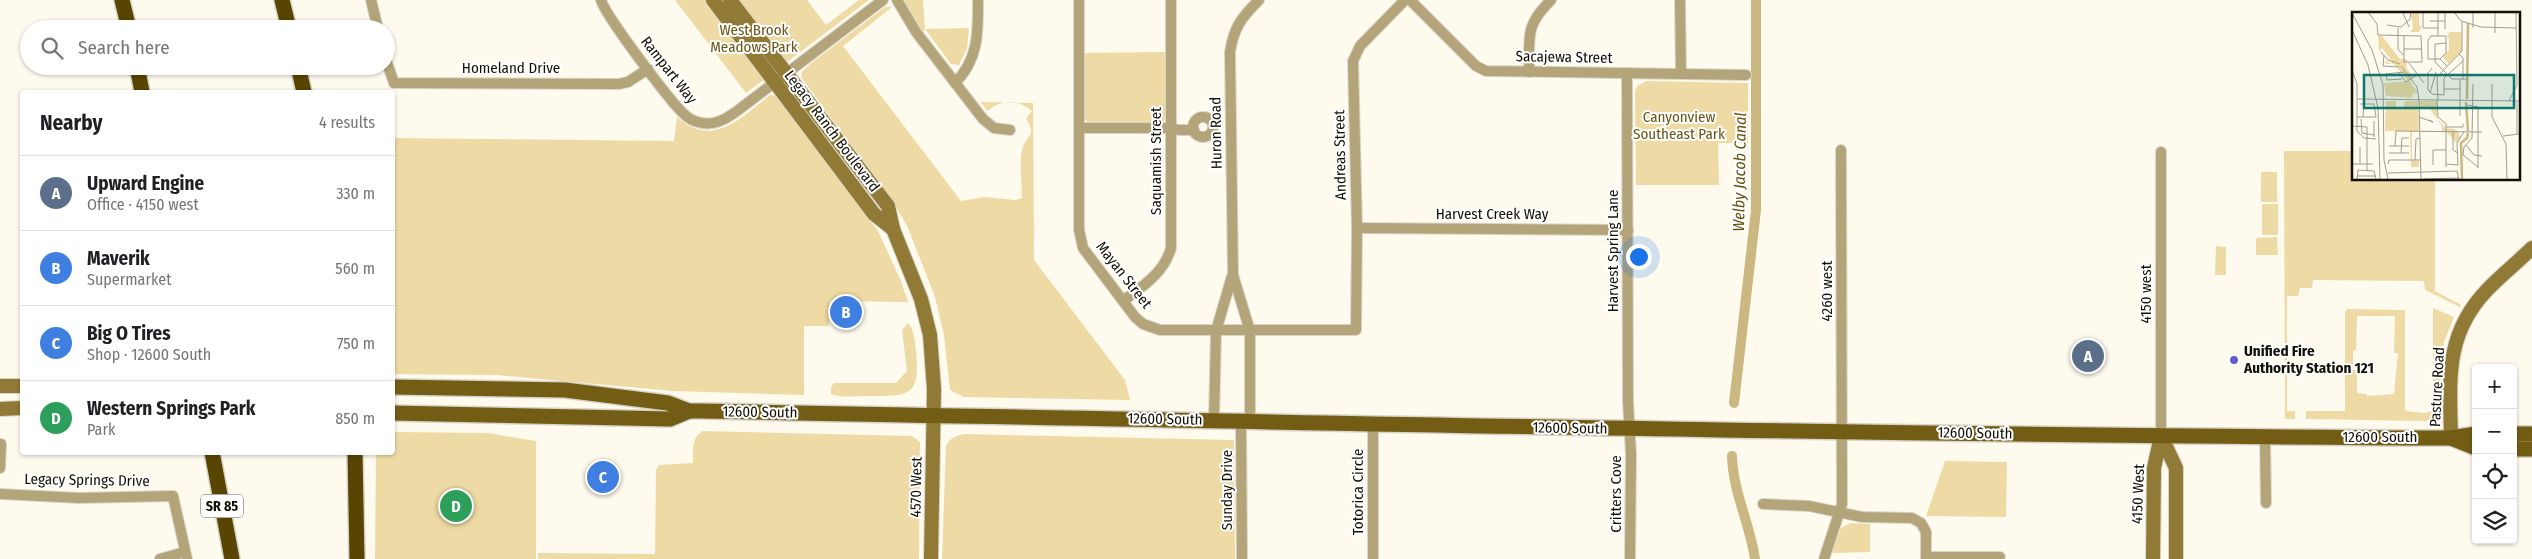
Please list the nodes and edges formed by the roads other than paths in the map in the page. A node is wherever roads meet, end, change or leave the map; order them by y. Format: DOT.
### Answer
graph roads {
  1 [pos="122,0"];
  2 [pos="282,0"];
  3 [pos="370,0"];
  4 [pos="601,0"];
  5 [pos="713,0"];
  6 [pos="730,0"];
  7 [pos="883,0"];
  8 [pos="897,0"];
  9 [pos="978,0"];
  10 [pos="1079,0"];
  11 [pos="1171,0"];
  12 [pos="1259,0"];
  13 [pos="1405,0"];
  14 [pos="1410,0"];
  15 [pos="1551,0"];
  16 [pos="1680,0"];
  17 [pos="127,20"];
  18 [pos="287,20"];
  19 [pos="376,20"];
  20 [pos="648,70"];
  21 [pos="1530,72"];
  22 [pos="1627,73"];
  23 [pos="1681,74"];
  24 [pos="1746,74"];
  25 [pos="139,75"];
  26 [pos="300,75"];
  27 [pos="391,75"];
  28 [pos="782,79"];
  29 [pos="954,83"];
  30 [pos="142,90"];
  31 [pos="304,90"];
  32 [pos="1194,127"];
  33 [pos="1231,127"];
  34 [pos="1079,128"];
  35 [pos="1171,128"];
  36 [pos="1213,128"];
  37 [pos="1010,130"];
  38 [pos="1841,150"];
  39 [pos="2161,152"];
  40 [pos="1357,228"];
  41 [pos="1628,230"];
  42 [pos="2531,250"];
  43 [pos="1233,275"];
  44 [pos="1123,302"];
  45 [pos="1356,330"];
  46 [pos="1216,331"];
  47 [pos="1250,331"];
  48 [pos="0,386"];
  49 [pos="20,386"];
  50 [pos="395,387"];
  51 [pos="20,408"];
  52 [pos="0,409"];
  53 [pos="689,411"];
  54 [pos="395,413"];
  55 [pos="933,415"];
  56 [pos="1214,420"];
  57 [pos="1246,421"];
  58 [pos="1373,425"];
  59 [pos="1630,429"];
  60 [pos="1842,431"];
  61 [pos="2517,434"];
  62 [pos="2532,434"];
  63 [pos="2472,435"];
  64 [pos="2161,436"];
  65 [pos="2265,437"];
  66 [pos="2451,438"];
  67 [pos="1,444"];
  68 [pos="2472,446"];
  69 [pos="2517,449"];
  70 [pos="2532,449"];
  71 [pos="213,455"];
  72 [pos="355,455"];
  73 [pos="0,468"];
  74 [pos="0,494"];
  75 [pos="2266,503"];
  76 [pos="1763,504"];
  77 [pos="1840,514"];
  78 [pos="186,555"];
  79 [pos="2000,557"];
  80 [pos="1926,558"];
  81 [pos="160,559"];
  82 [pos="232,559"];
  83 [pos="357,559"];
  84 [pos="931,559"];
  85 [pos="1242,559"];
  86 [pos="1374,559"];
  87 [pos="1630,559"];
  88 [pos="1824,559"];
  89 [pos="2153,559"];
  90 [pos="2176,559"];
  1 -- 17 [label="highway"];
  2 -- 18 [label="highway"];
  3 -- 19 [label="street"];
  4 -- 20 [label="street, Rampart Way"];
  5 -- 28 [label="street, Legacy Ranch Boulevard"];
  6 -- 28 [label="street, Legacy Ranch Boulevard"];
  7 -- 28 [label="street, Rampart Way"];
  8 -- 29 [label="street"];
  9 -- 29 [label="street"];
  10 -- 34 [label="street, Mayan Street"];
  11 -- 35 [label="street, Saquamish Street"];
  12 -- 33 [label="street, Huron Road"];
  13 -- 40 [label="street, Andreas Street"];
  14 -- 21 [label="street, Sacajewa Street"];
  15 -- 21 [label="street"];
  16 -- 23 [label="street"];
  20 -- 27 [label="street, Homeland Drive"];
  20 -- 28 [label="street, Rampart Way"];
  21 -- 22 [label="street, Sacajewa Street"];
  22 -- 23 [label="street, Sacajewa Street"];
  22 -- 41 [label="street, Harvest Spring Lane"];
  23 -- 24 [label="street, Sacajewa Street"];
  25 -- 30 [label="highway"];
  26 -- 31 [label="highway"];
  28 -- 55 [label="street, Legacy Ranch Boulevard"];
  29 -- 37 [label="street"];
  32 -- 35 [label="street"];
  32 -- 36 [label="street"];
  32 -- 36 [label="street"];
  33 -- 36 [label="street"];
  33 -- 43 [label="street, Huron Road"];
  34 -- 35 [label="street"];
  34 -- 44 [label="street, Mayan Street"];
  35 -- 44 [label="street, Saquamish Street"];
  38 -- 60 [label="street, 4260 west"];
  39 -- 64 [label="street, 4150 west"];
  40 -- 41 [label="street, Harvest Creek Way"];
  40 -- 45 [label="street, Andreas Street"];
  41 -- 59 [label="street, Harvest Spring Lane"];
  42 -- 66 [label="street, Pasture Road"];
  43 -- 46 [label="street, Huron Road"];
  43 -- 47 [label="street, Huron Road"];
  44 -- 46 [label="street, Mayan Street"];
  45 -- 47 [label="street, Mayan Street"];
  46 -- 47 [label="street, Mayan Street"];
  46 -- 56 [label="street, Huron Road"];
  47 -- 57 [label="street, Huron Road"];
  48 -- 49 [label="street"];
  50 -- 53 [label="main road, 12600 South"];
  51 -- 52 [label="street"];
  53 -- 54 [label="main road, 12600 South"];
  53 -- 55 [label="main road, 12600 South"];
  55 -- 56 [label="main road, 12600 South"];
  55 -- 84 [label="street, 4570 West"];
  56 -- 57 [label="main road, 12600 South"];
  57 -- 58 [label="main road, 12600 South"];
  57 -- 85 [label="street, Sunday Drive"];
  58 -- 59 [label="main road, 12600 South"];
  58 -- 86 [label="street, Totorica Circle"];
  59 -- 60 [label="main road, 12600 South"];
  59 -- 87 [label="street, Critters Cove"];
  60 -- 64 [label="main road, 12600 South"];
  60 -- 77 [label="street, 4260 west"];
  61 -- 62 [label="main road"];
  63 -- 66 [label="main road, 12600 South"];
  64 -- 65 [label="main road, 12600 South"];
  64 -- 89 [label="street, 4150 West"];
  64 -- 90 [label="street"];
  65 -- 66 [label="main road, 12600 South"];
  65 -- 75 [label="street"];
  66 -- 68 [label="main road, 12600 South"];
  67 -- 73 [label="street"];
  69 -- 70 [label="main road"];
  71 -- 82 [label="highway, SR 85"];
  72 -- 83 [label="highway"];
  74 -- 78 [label="street, Legacy Springs Drive"];
  76 -- 77 [label="street"];
  77 -- 80 [label="street"];
  77 -- 88 [label="street, 4260 west"];
  78 -- 81 [label="street"];
  79 -- 80 [label="street"];
}
